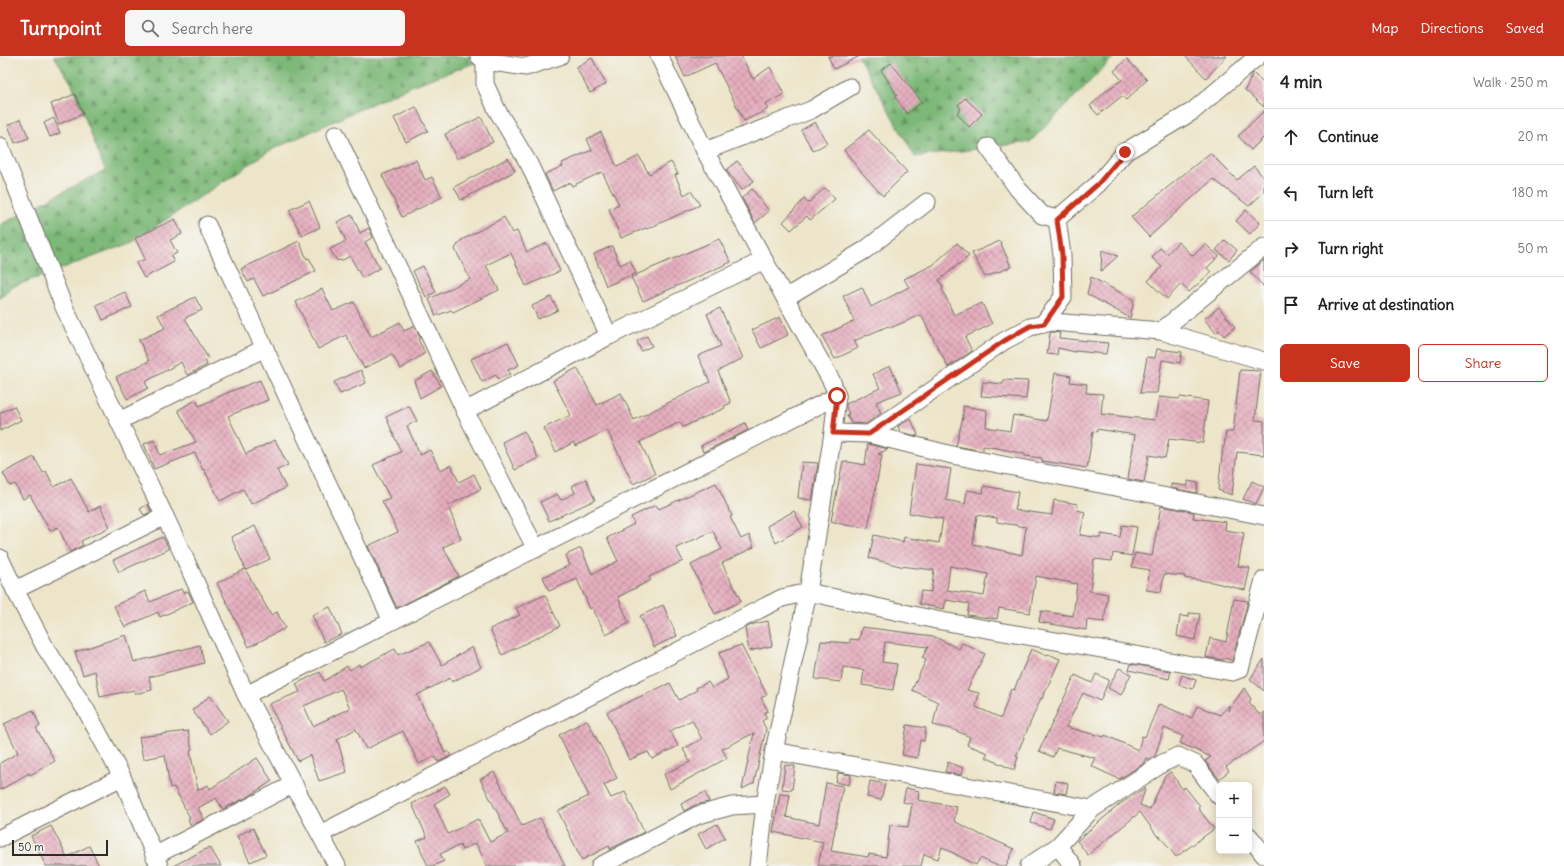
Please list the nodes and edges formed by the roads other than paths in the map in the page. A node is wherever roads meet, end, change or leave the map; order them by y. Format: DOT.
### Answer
graph roads {
  1 [pos="560,56"];
  2 [pos="659,56"];
  3 [pos="1258,56"];
  4 [pos="482,59"];
  5 [pos="850,87"];
  6 [pos="336,134"];
  7 [pos="0,146"];
  8 [pos="988,147"];
  9 [pos="705,151"];
  10 [pos="927,202"];
  11 [pos="1057,220"];
  12 [pos="207,225"];
  13 [pos="1264,247"];
  14 [pos="764,260"];
  15 [pos="785,298"];
  16 [pos="1044,324"];
  17 [pos="1161,331"];
  18 [pos="608,336"];
  19 [pos="265,348"];
  20 [pos="1264,360"];
  21 [pos="837,396"];
  22 [pos="465,411"];
  23 [pos="119,421"];
  24 [pos="833,433"];
  25 [pos="869,434"];
  26 [pos="165,516"];
  27 [pos="1264,516"];
  28 [pos="536,549"];
  29 [pos="0,558"];
  30 [pos="1264,580"];
  31 [pos="15,590"];
  32 [pos="808,592"];
  33 [pos="392,621"];
  34 [pos="246,695"];
  35 [pos="774,751"];
  36 [pos="122,777"];
  37 [pos="294,784"];
  38 [pos="1216,792"];
  39 [pos="765,804"];
  40 [pos="1092,809"];
  41 [pos="320,834"];
  42 [pos="0,838"];
  43 [pos="1252,839"];
  44 [pos="1058,846"];
  45 [pos="1263,851"];
  46 [pos="156,861"];
  47 [pos="337,866"];
  48 [pos="600,866"];
  49 [pos="758,866"];
  50 [pos="1029,866"];
  51 [pos="1073,866"];
  1 -- 4 [label="street"];
  2 -- 9 [label="street"];
  3 -- 11 [label="street"];
  4 -- 18 [label="street"];
  5 -- 9 [label="street"];
  6 -- 22 [label="street"];
  7 -- 23 [label="street"];
  8 -- 11 [label="street"];
  9 -- 14 [label="street"];
  10 -- 15 [label="street"];
  11 -- 16 [label="street"];
  12 -- 19 [label="street"];
  13 -- 17 [label="street"];
  14 -- 15 [label="street"];
  14 -- 18 [label="street"];
  15 -- 21 [label="street"];
  16 -- 17 [label="street"];
  16 -- 25 [label="street"];
  17 -- 20 [label="street"];
  18 -- 22 [label="street"];
  19 -- 23 [label="street"];
  19 -- 33 [label="street"];
  21 -- 24 [label="street"];
  21 -- 28 [label="street"];
  22 -- 28 [label="street"];
  23 -- 26 [label="street"];
  24 -- 25 [label="street"];
  24 -- 32 [label="street"];
  25 -- 27 [label="street"];
  26 -- 31 [label="street"];
  26 -- 34 [label="street"];
  28 -- 33 [label="street"];
  29 -- 31 [label="street"];
  30 -- 32 [label="street"];
  31 -- 36 [label="street"];
  32 -- 35 [label="street"];
  32 -- 41 [label="street"];
  33 -- 34 [label="street"];
  34 -- 37 [label="street"];
  35 -- 39 [label="street"];
  35 -- 40 [label="street"];
  36 -- 42 [label="street"];
  36 -- 46 [label="street"];
  37 -- 41 [label="street"];
  37 -- 46 [label="street"];
  38 -- 40 [label="street"];
  39 -- 48 [label="street"];
  39 -- 49 [label="street"];
  40 -- 44 [label="street"];
  41 -- 47 [label="street"];
  43 -- 45 [label="street"];
  44 -- 50 [label="street"];
  44 -- 51 [label="street"];
}
